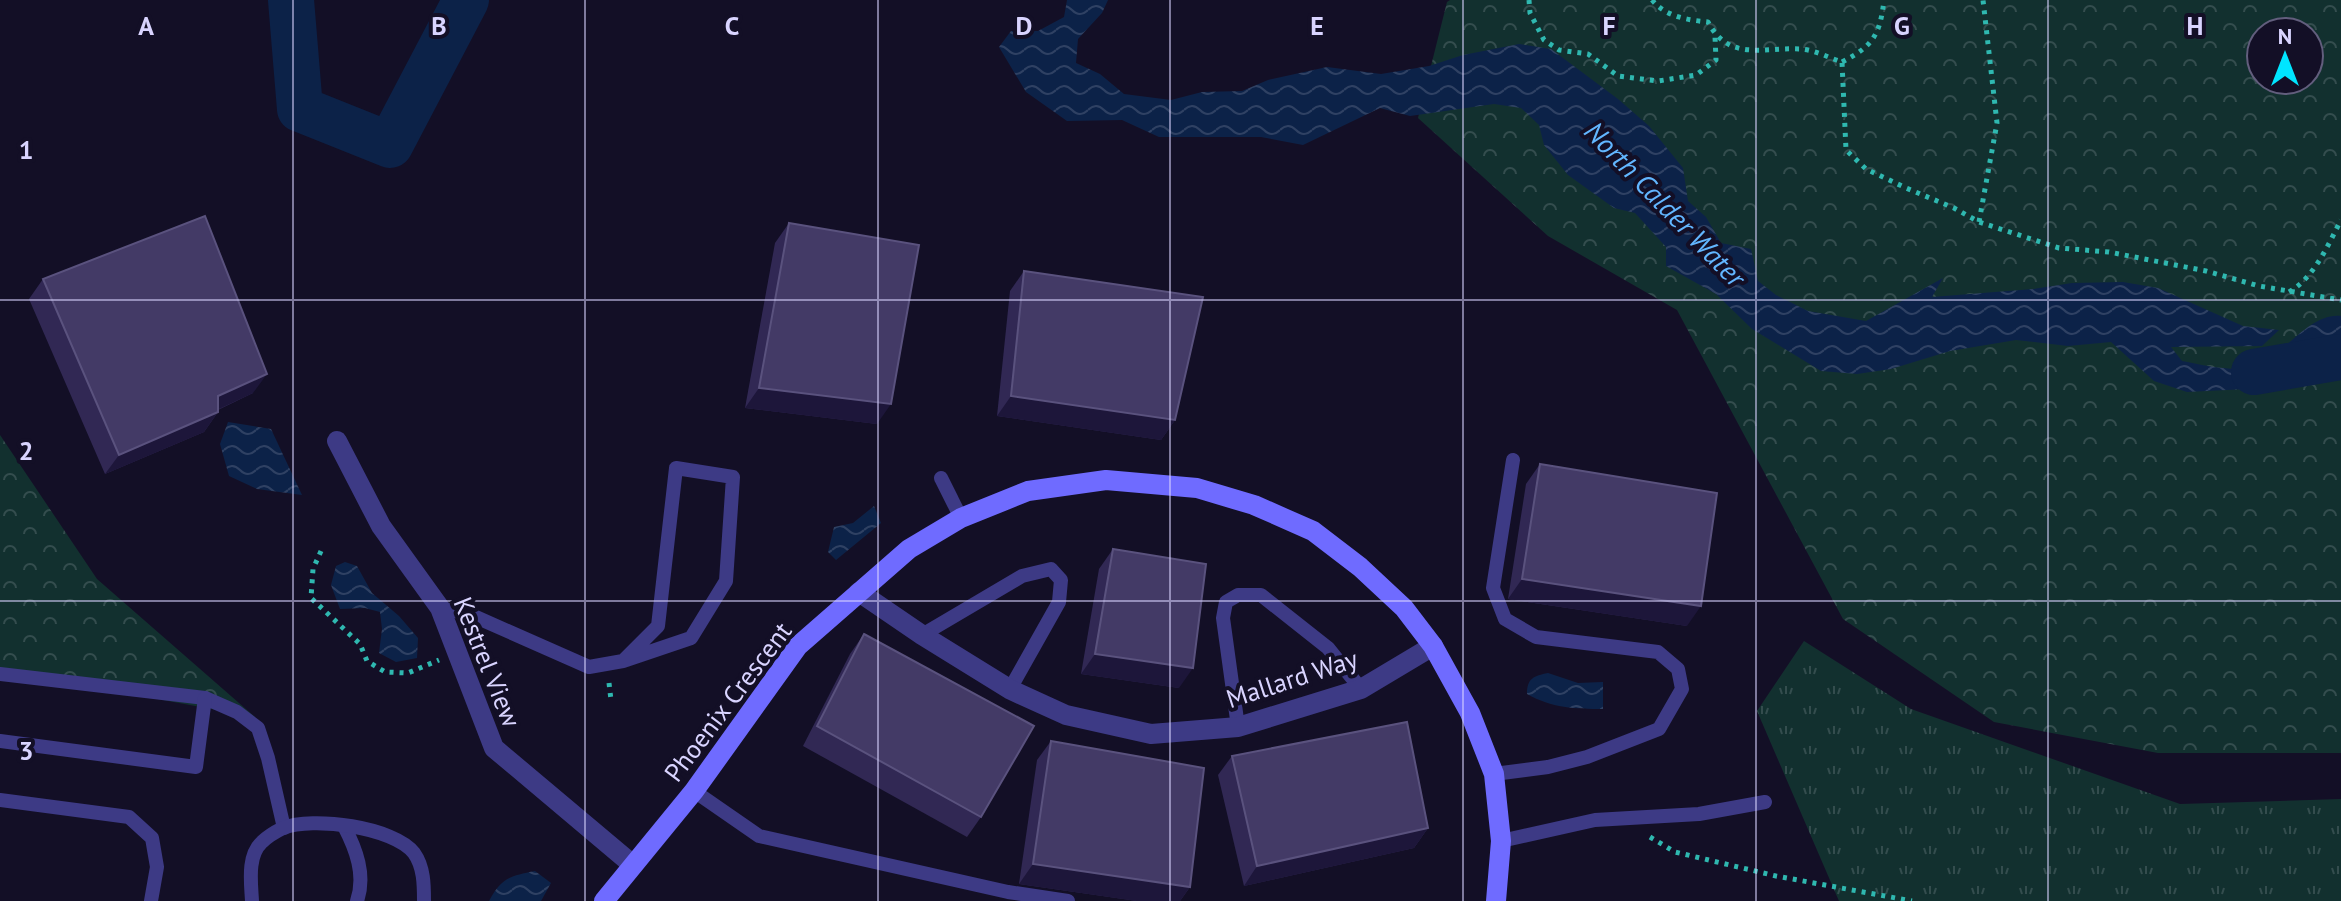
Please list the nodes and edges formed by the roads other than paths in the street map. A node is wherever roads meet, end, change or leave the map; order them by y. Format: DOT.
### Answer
graph roads {
  1 [pos="337,441"];
  2 [pos="1513,460"];
  3 [pos="941,478"];
  4 [pos="961,518"];
  5 [pos="859,592"];
  6 [pos="440,608"];
  7 [pos="922,635"];
  8 [pos="1433,646"];
  9 [pos="623,661"];
  10 [pos="0,674"];
  11 [pos="1010,689"];
  12 [pos="1361,689"];
  13 [pos="205,698"];
  14 [pos="1238,727"];
  15 [pos="0,741"];
  16 [pos="1494,774"];
  17 [pos="694,791"];
  18 [pos="0,800"];
  19 [pos="1765,802"];
  20 [pos="344,826"];
  21 [pos="284,828"];
  22 [pos="1501,841"];
  23 [pos="633,865"];
  24 [pos="151,901"];
  25 [pos="252,901"];
  26 [pos="357,901"];
  27 [pos="424,901"];
  28 [pos="604,901"];
  29 [pos="1068,901"];
  30 [pos="1496,901"];
  1 -- 6 [label="street, Kestrel View"];
  2 -- 16 [label="lane"];
  3 -- 4 [label="lane"];
  4 -- 5 [label="street, Phoenix Crescent"];
  4 -- 8 [label="street, Phoenix Crescent"];
  5 -- 7 [label="street, Mallard Way"];
  5 -- 17 [label="street, Phoenix Crescent"];
  6 -- 9 [label="lane"];
  6 -- 23 [label="street, Kestrel View"];
  7 -- 11 [label="street, Mallard Way"];
  7 -- 11 [label="lane"];
  8 -- 12 [label="street, Mallard Way"];
  8 -- 16 [label="street, Phoenix Crescent"];
  9 -- 9 [label="lane"];
  10 -- 13 [label="lane"];
  11 -- 14 [label="street, Mallard Way"];
  12 -- 14 [label="street, Mallard Way"];
  12 -- 14 [label="lane"];
  13 -- 15 [label="lane"];
  13 -- 21 [label="lane"];
  16 -- 22 [label="street, Phoenix Crescent"];
  17 -- 23 [label="street, Phoenix Crescent"];
  17 -- 29 [label="lane"];
  18 -- 24 [label="lane"];
  19 -- 22 [label="lane"];
  20 -- 21 [label="lane"];
  20 -- 26 [label="lane"];
  20 -- 27 [label="lane"];
  21 -- 25 [label="lane"];
  22 -- 30 [label="street, Phoenix Crescent"];
  23 -- 28 [label="street, Phoenix Crescent"];
}
